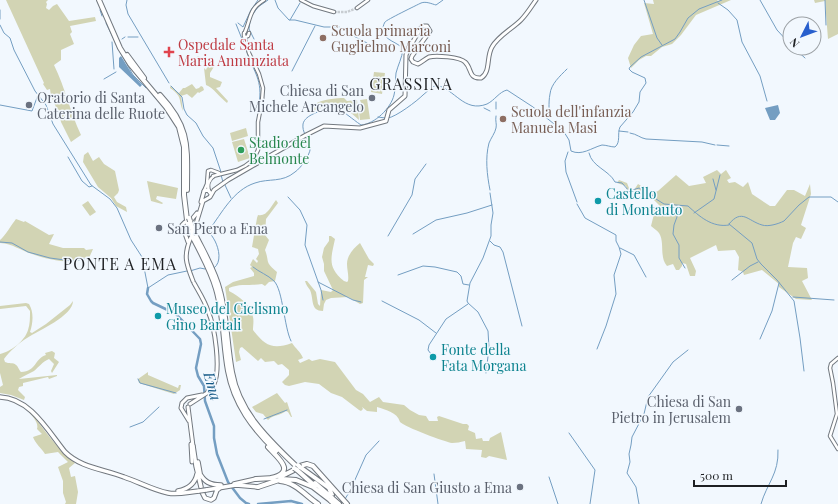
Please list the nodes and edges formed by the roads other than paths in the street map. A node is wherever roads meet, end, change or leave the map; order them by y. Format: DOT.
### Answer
graph roads {
  1 [pos="100,0"];
  2 [pos="264,0"];
  3 [pos="301,0"];
  4 [pos="368,0"];
  5 [pos="536,0"];
  6 [pos="357,8"];
  7 [pos="334,12"];
  8 [pos="214,171"];
  9 [pos="220,173"];
  10 [pos="208,176"];
  11 [pos="213,176"];
  12 [pos="204,191"];
  13 [pos="210,193"];
  14 [pos="202,195"];
  15 [pos="189,220"];
  16 [pos="193,232"];
  17 [pos="185,235"];
  18 [pos="188,244"];
  19 [pos="212,274"];
  20 [pos="838,358"];
  21 [pos="205,394"];
  22 [pos="0,396"];
  23 [pos="189,398"];
  24 [pos="189,406"];
  25 [pos="241,407"];
  26 [pos="183,410"];
  27 [pos="189,421"];
  28 [pos="192,443"];
  29 [pos="838,448"];
  30 [pos="196,463"];
  31 [pos="297,468"];
  32 [pos="256,479"];
  33 [pos="270,481"];
  34 [pos="236,484"];
  35 [pos="226,486"];
  36 [pos="258,487"];
  37 [pos="202,490"];
  38 [pos="165,491"];
  39 [pos="176,492"];
  40 [pos="215,496"];
  41 [pos="331,500"];
  42 [pos="318,504"];
  43 [pos="339,504"];
  44 [pos="347,504"];
  1 -- 15 [label="highway"];
  2 -- 9 [label="main road"];
  3 -- 7 [label="main road"];
  4 -- 6 [label="main road"];
  5 -- 13 [label="main road"];
  8 -- 9 [label="main road"];
  8 -- 10 [label="main road"];
  8 -- 11 [label="main road"];
  9 -- 11 [label="main road"];
  10 -- 11 [label="main road"];
  10 -- 12 [label="main road"];
  11 -- 13 [label="main road"];
  12 -- 13 [label="main road"];
  12 -- 14 [label="main road"];
  13 -- 14 [label="main road"];
  13 -- 16 [label="main road"];
  14 -- 15 [label="main road"];
  15 -- 16 [label="highway"];
  15 -- 16 [label="main road"];
  15 -- 17 [label="main road"];
  16 -- 17 [label="main road"];
  16 -- 18 [label="main road"];
  16 -- 19 [label="highway"];
  17 -- 18 [label="main road"];
  18 -- 21 [label="main road"];
  19 -- 25 [label="highway"];
  19 -- 31 [label="highway"];
  20 -- 29 [label="main road"];
  21 -- 23 [label="main road"];
  21 -- 24 [label="main road"];
  22 -- 38 [label="highway"];
  23 -- 24 [label="main road"];
  23 -- 26 [label="main road"];
  24 -- 26 [label="main road"];
  24 -- 27 [label="main road"];
  25 -- 31 [label="highway"];
  25 -- 33 [label="highway"];
  26 -- 27 [label="main road"];
  27 -- 28 [label="main road"];
  28 -- 30 [label="highway"];
  30 -- 35 [label="highway"];
  30 -- 37 [label="highway"];
  30 -- 39 [label="highway"];
  31 -- 33 [label="highway"];
  31 -- 41 [label="highway"];
  31 -- 41 [label="highway"];
  31 -- 44 [label="highway"];
  32 -- 33 [label="highway"];
  32 -- 34 [label="highway"];
  33 -- 36 [label="highway"];
  33 -- 41 [label="highway"];
  33 -- 42 [label="highway"];
  34 -- 35 [label="highway"];
  34 -- 36 [label="highway"];
  35 -- 37 [label="highway"];
  35 -- 40 [label="highway"];
  37 -- 38 [label="highway"];
  37 -- 39 [label="highway"];
  37 -- 40 [label="highway"];
  37 -- 40 [label="highway"];
  38 -- 39 [label="highway"];
  41 -- 43 [label="highway"];
}
